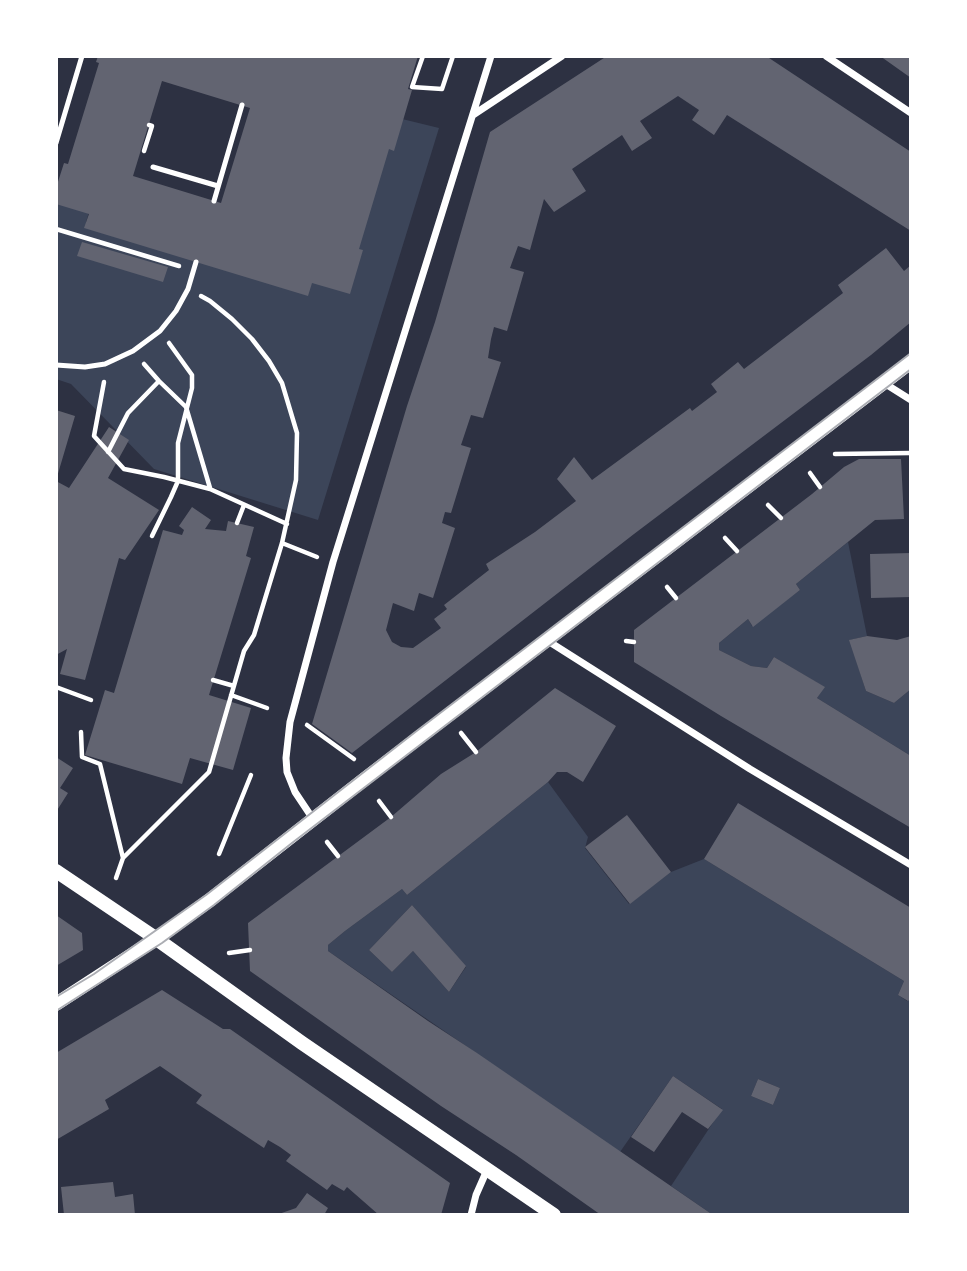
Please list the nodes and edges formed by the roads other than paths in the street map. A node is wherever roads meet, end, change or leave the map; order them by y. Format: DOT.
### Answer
graph roads {
  1 [pos="82,56"];
  2 [pos="491,56"];
  3 [pos="562,56"];
  4 [pos="826,56"];
  5 [pos="242,106"];
  6 [pos="911,113"];
  7 [pos="472,115"];
  8 [pos="56,143"];
  9 [pos="153,167"];
  10 [pos="218,186"];
  11 [pos="214,201"];
  12 [pos="196,262"];
  13 [pos="911,362"];
  14 [pos="56,365"];
  15 [pos="884,383"];
  16 [pos="911,400"];
  17 [pos="547,640"];
  18 [pos="313,819"];
  19 [pos="911,865"];
  20 [pos="56,871"];
  21 [pos="156,939"];
  22 [pos="56,1004"];
  23 [pos="488,1168"];
  24 [pos="471,1215"];
  25 [pos="554,1215"];
  1 -- 8 [label="lane"];
  2 -- 7 [label="street"];
  3 -- 7 [label="street"];
  4 -- 6 [label="street"];
  5 -- 10 [label="lane"];
  7 -- 18 [label="street"];
  9 -- 10 [label="lane"];
  10 -- 11 [label="lane"];
  12 -- 14 [label="lane"];
  13 -- 15 [label="main road"];
  15 -- 16 [label="street"];
  15 -- 17 [label="main road"];
  17 -- 18 [label="main road"];
  17 -- 19 [label="street"];
  18 -- 21 [label="main road"];
  20 -- 21 [label="main road"];
  21 -- 22 [label="main road"];
  21 -- 23 [label="main road"];
  23 -- 24 [label="street"];
  23 -- 25 [label="main road"];
}
